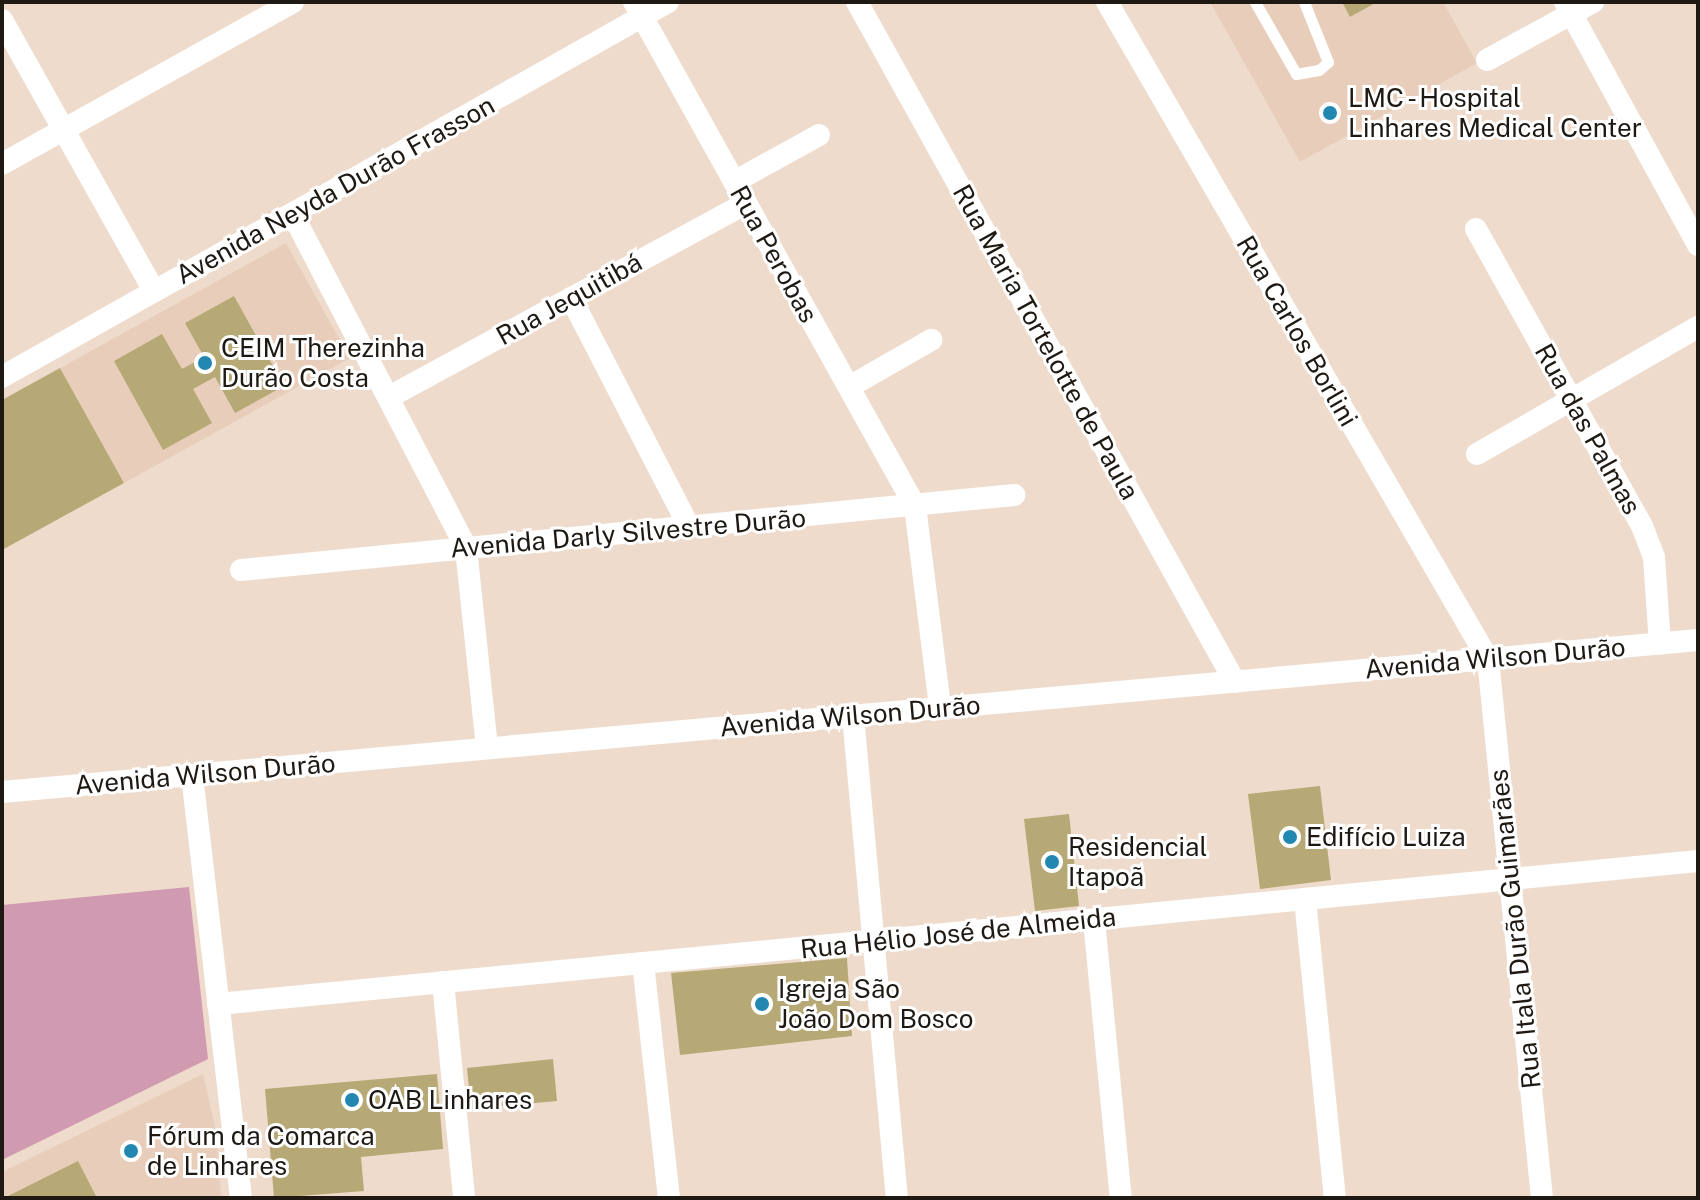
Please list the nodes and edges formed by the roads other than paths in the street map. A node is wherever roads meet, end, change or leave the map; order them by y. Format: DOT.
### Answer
graph roads {
  1 [pos="293,2"];
  2 [pos="668,2"];
  3 [pos="857,2"];
  4 [pos="1107,2"];
  5 [pos="1255,2"];
  6 [pos="1304,2"];
  7 [pos="1593,2"];
  8 [pos="1568,8"];
  9 [pos="638,9"];
  10 [pos="2,20"];
  11 [pos="1487,60"];
  12 [pos="64,130"];
  13 [pos="819,135"];
  14 [pos="2,164"];
  15 [pos="734,182"];
  16 [pos="746,203"];
  17 [pos="293,215"];
  18 [pos="1476,229"];
  19 [pos="1698,245"];
  20 [pos="154,291"];
  21 [pos="571,298"];
  22 [pos="1698,327"];
  23 [pos="931,340"];
  24 [pos="2,377"];
  25 [pos="849,387"];
  26 [pos="391,396"];
  27 [pos="1572,398"];
  28 [pos="1477,454"];
  29 [pos="1014,495"];
  30 [pos="915,506"];
  31 [pos="689,527"];
  32 [pos="466,548"];
  33 [pos="241,570"];
  34 [pos="1698,640"];
  35 [pos="1660,644"];
  36 [pos="1488,659"];
  37 [pos="1235,682"];
  38 [pos="940,708"];
  39 [pos="853,716"];
  40 [pos="487,748"];
  41 [pos="192,775"];
  42 [pos="2,792"];
  43 [pos="1698,861"];
  44 [pos="1510,879"];
  45 [pos="1305,899"];
  46 [pos="1094,920"];
  47 [pos="874,941"];
  48 [pos="643,963"];
  49 [pos="443,982"];
  50 [pos="218,1004"];
  51 [pos="240,1197"];
  52 [pos="464,1198"];
  53 [pos="669,1198"];
  54 [pos="897,1198"];
  55 [pos="1121,1198"];
  56 [pos="1335,1198"];
  57 [pos="1542,1198"];
  1 -- 12 [label="street"];
  2 -- 9 [label="street, Avenida Neyda Durão Frasson"];
  3 -- 37 [label="street, Rua Maria Tortelotte de Paula"];
  4 -- 36 [label="street, Rua Carlos Borlini"];
  5 -- 6 [label="lane"];
  7 -- 8 [label="street"];
  8 -- 11 [label="street"];
  8 -- 19 [label="street"];
  9 -- 15 [label="street, Rua Perobas"];
  9 -- 17 [label="street, Avenida Neyda Durão Frasson"];
  10 -- 12 [label="street"];
  12 -- 14 [label="street"];
  12 -- 20 [label="street"];
  13 -- 15 [label="street"];
  15 -- 16 [label="street, Rua Perobas"];
  16 -- 21 [label="street, Rua Jequitibá"];
  16 -- 25 [label="street, Rua Perobas"];
  17 -- 20 [label="street, Avenida Neyda Durão Frasson"];
  17 -- 26 [label="street"];
  18 -- 27 [label="street, Rua das Palmas"];
  20 -- 24 [label="street, Avenida Neyda Durão Frasson"];
  21 -- 26 [label="street, Rua Jequitibá"];
  21 -- 31 [label="street"];
  22 -- 27 [label="street"];
  23 -- 25 [label="street"];
  25 -- 30 [label="street, Rua Perobas"];
  26 -- 32 [label="street"];
  27 -- 28 [label="street"];
  27 -- 35 [label="street, Rua das Palmas"];
  29 -- 30 [label="street, Avenida Darly Silvestre Durão"];
  30 -- 31 [label="street, Avenida Darly Silvestre Durão"];
  30 -- 38 [label="street"];
  31 -- 32 [label="street, Avenida Darly Silvestre Durão"];
  32 -- 33 [label="street, Avenida Darly Silvestre Durão"];
  32 -- 40 [label="street"];
  34 -- 35 [label="street, Avenida Wilson Durão"];
  35 -- 36 [label="street, Avenida Wilson Durão"];
  36 -- 37 [label="street, Avenida Wilson Durão"];
  36 -- 44 [label="street, Rua Itala Durão Guimarães"];
  37 -- 38 [label="street, Avenida Wilson Durão"];
  38 -- 39 [label="street, Avenida Wilson Durão"];
  39 -- 40 [label="street, Avenida Wilson Durão"];
  39 -- 47 [label="street"];
  40 -- 41 [label="street, Avenida Wilson Durão"];
  41 -- 42 [label="street, Avenida Wilson Durão"];
  41 -- 50 [label="street"];
  43 -- 44 [label="street, Rua Hélio José de Almeida"];
  44 -- 45 [label="street, Rua Hélio José de Almeida"];
  44 -- 57 [label="street, Rua Itala Durão Guimarães"];
  45 -- 46 [label="street, Rua Hélio José de Almeida"];
  45 -- 56 [label="street"];
  46 -- 47 [label="street, Rua Hélio José de Almeida"];
  46 -- 55 [label="street"];
  47 -- 48 [label="street, Rua Hélio José de Almeida"];
  47 -- 54 [label="street"];
  48 -- 49 [label="street, Rua Hélio José de Almeida"];
  48 -- 53 [label="street"];
  49 -- 50 [label="street, Rua Hélio José de Almeida"];
  49 -- 52 [label="street"];
  50 -- 51 [label="street"];
}
